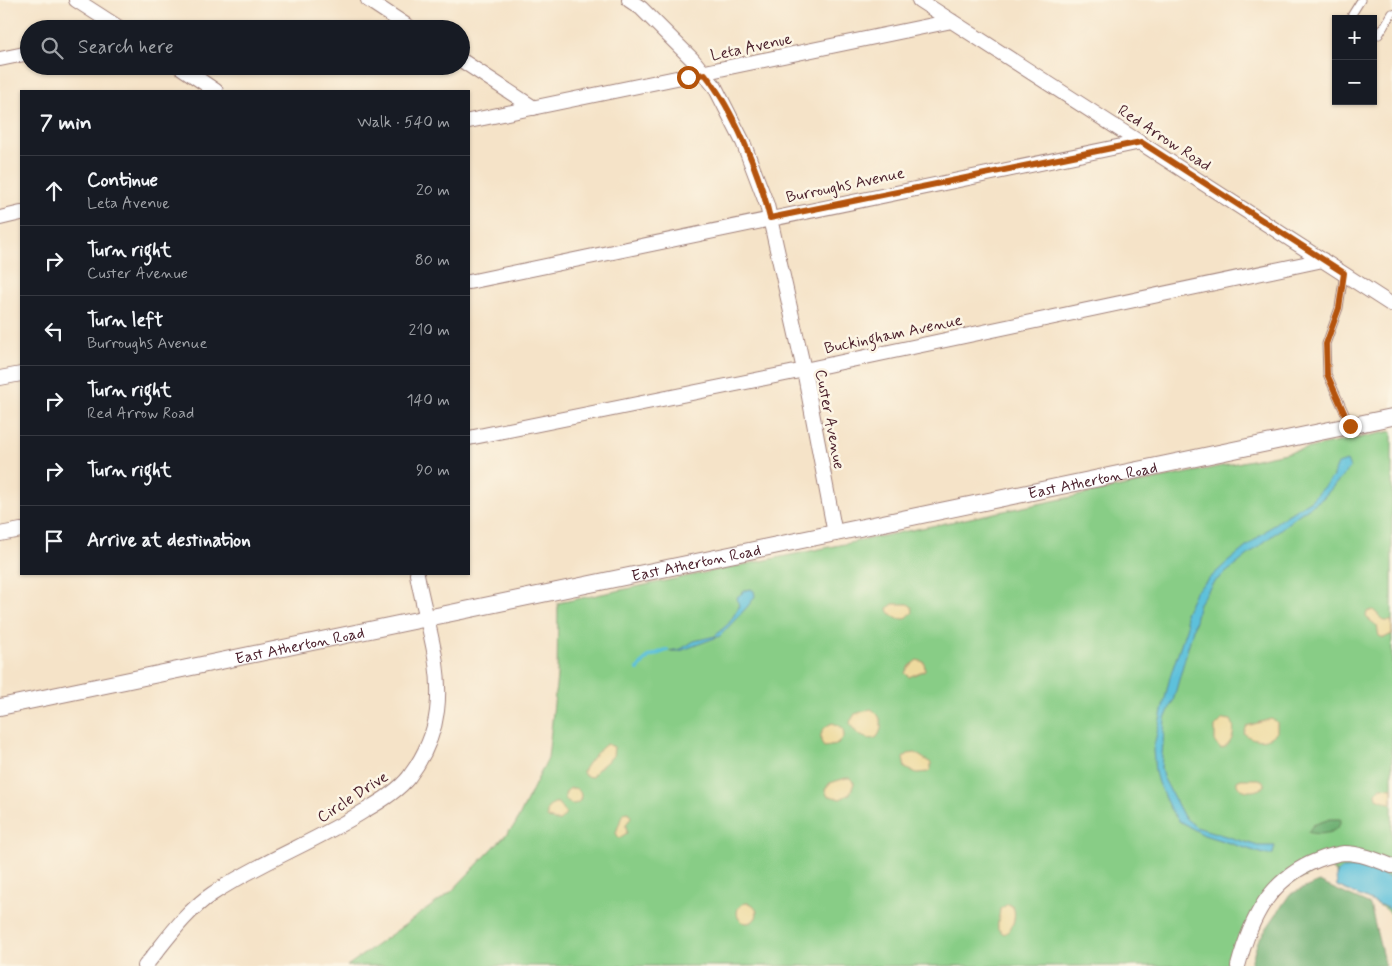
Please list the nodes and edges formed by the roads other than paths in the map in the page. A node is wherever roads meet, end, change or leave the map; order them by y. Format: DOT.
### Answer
graph roads {
  1 [pos="76,0"];
  2 [pos="368,0"];
  3 [pos="629,0"];
  4 [pos="919,0"];
  5 [pos="1361,0"];
  6 [pos="1392,13"];
  7 [pos="1352,15"];
  8 [pos="107,20"];
  9 [pos="398,20"];
  10 [pos="952,22"];
  11 [pos="1379,35"];
  12 [pos="20,55"];
  13 [pos="0,59"];
  14 [pos="470,66"];
  15 [pos="705,74"];
  16 [pos="193,75"];
  17 [pos="215,90"];
  18 [pos="534,108"];
  19 [pos="470,121"];
  20 [pos="1141,142"];
  21 [pos="20,213"];
  22 [pos="0,218"];
  23 [pos="770,218"];
  24 [pos="1323,260"];
  25 [pos="1344,273"];
  26 [pos="470,282"];
  27 [pos="1392,305"];
  28 [pos="804,370"];
  29 [pos="20,374"];
  30 [pos="0,378"];
  31 [pos="1392,417"];
  32 [pos="1350,426"];
  33 [pos="470,438"];
  34 [pos="20,530"];
  35 [pos="0,534"];
  36 [pos="835,534"];
  37 [pos="417,575"];
  38 [pos="426,617"];
  39 [pos="0,707"];
  40 [pos="1392,866"];
  41 [pos="145,966"];
  42 [pos="1238,966"];
  1 -- 8 [label="street"];
  2 -- 9 [label="street"];
  3 -- 15 [label="street, Custer Avenue"];
  4 -- 10 [label="street, Red Arrow Road"];
  5 -- 7 [label="lane"];
  6 -- 11 [label="lane"];
  10 -- 15 [label="street, Leta Avenue"];
  10 -- 20 [label="street, Red Arrow Road"];
  12 -- 13 [label="street"];
  14 -- 18 [label="street"];
  15 -- 18 [label="street, Leta Avenue"];
  15 -- 23 [label="street, Custer Avenue"];
  16 -- 17 [label="street"];
  18 -- 19 [label="street, Leta Avenue"];
  20 -- 23 [label="street, Burroughs Avenue"];
  20 -- 24 [label="street, Red Arrow Road"];
  21 -- 22 [label="street"];
  23 -- 26 [label="street, Burroughs Avenue"];
  23 -- 28 [label="street, Custer Avenue"];
  24 -- 25 [label="street, Red Arrow Road"];
  24 -- 28 [label="street, Buckingham Avenue"];
  25 -- 27 [label="street, Red Arrow Road"];
  25 -- 32 [label="lane"];
  28 -- 33 [label="street, Buckingham Avenue"];
  28 -- 36 [label="street, Custer Avenue"];
  29 -- 30 [label="street"];
  31 -- 32 [label="street, East Atherton Road"];
  32 -- 36 [label="street, East Atherton Road"];
  34 -- 35 [label="street"];
  36 -- 38 [label="street, East Atherton Road"];
  37 -- 38 [label="street, Circle Drive"];
  38 -- 39 [label="street, East Atherton Road"];
  38 -- 41 [label="street, Circle Drive"];
  40 -- 42 [label="street"];
}
